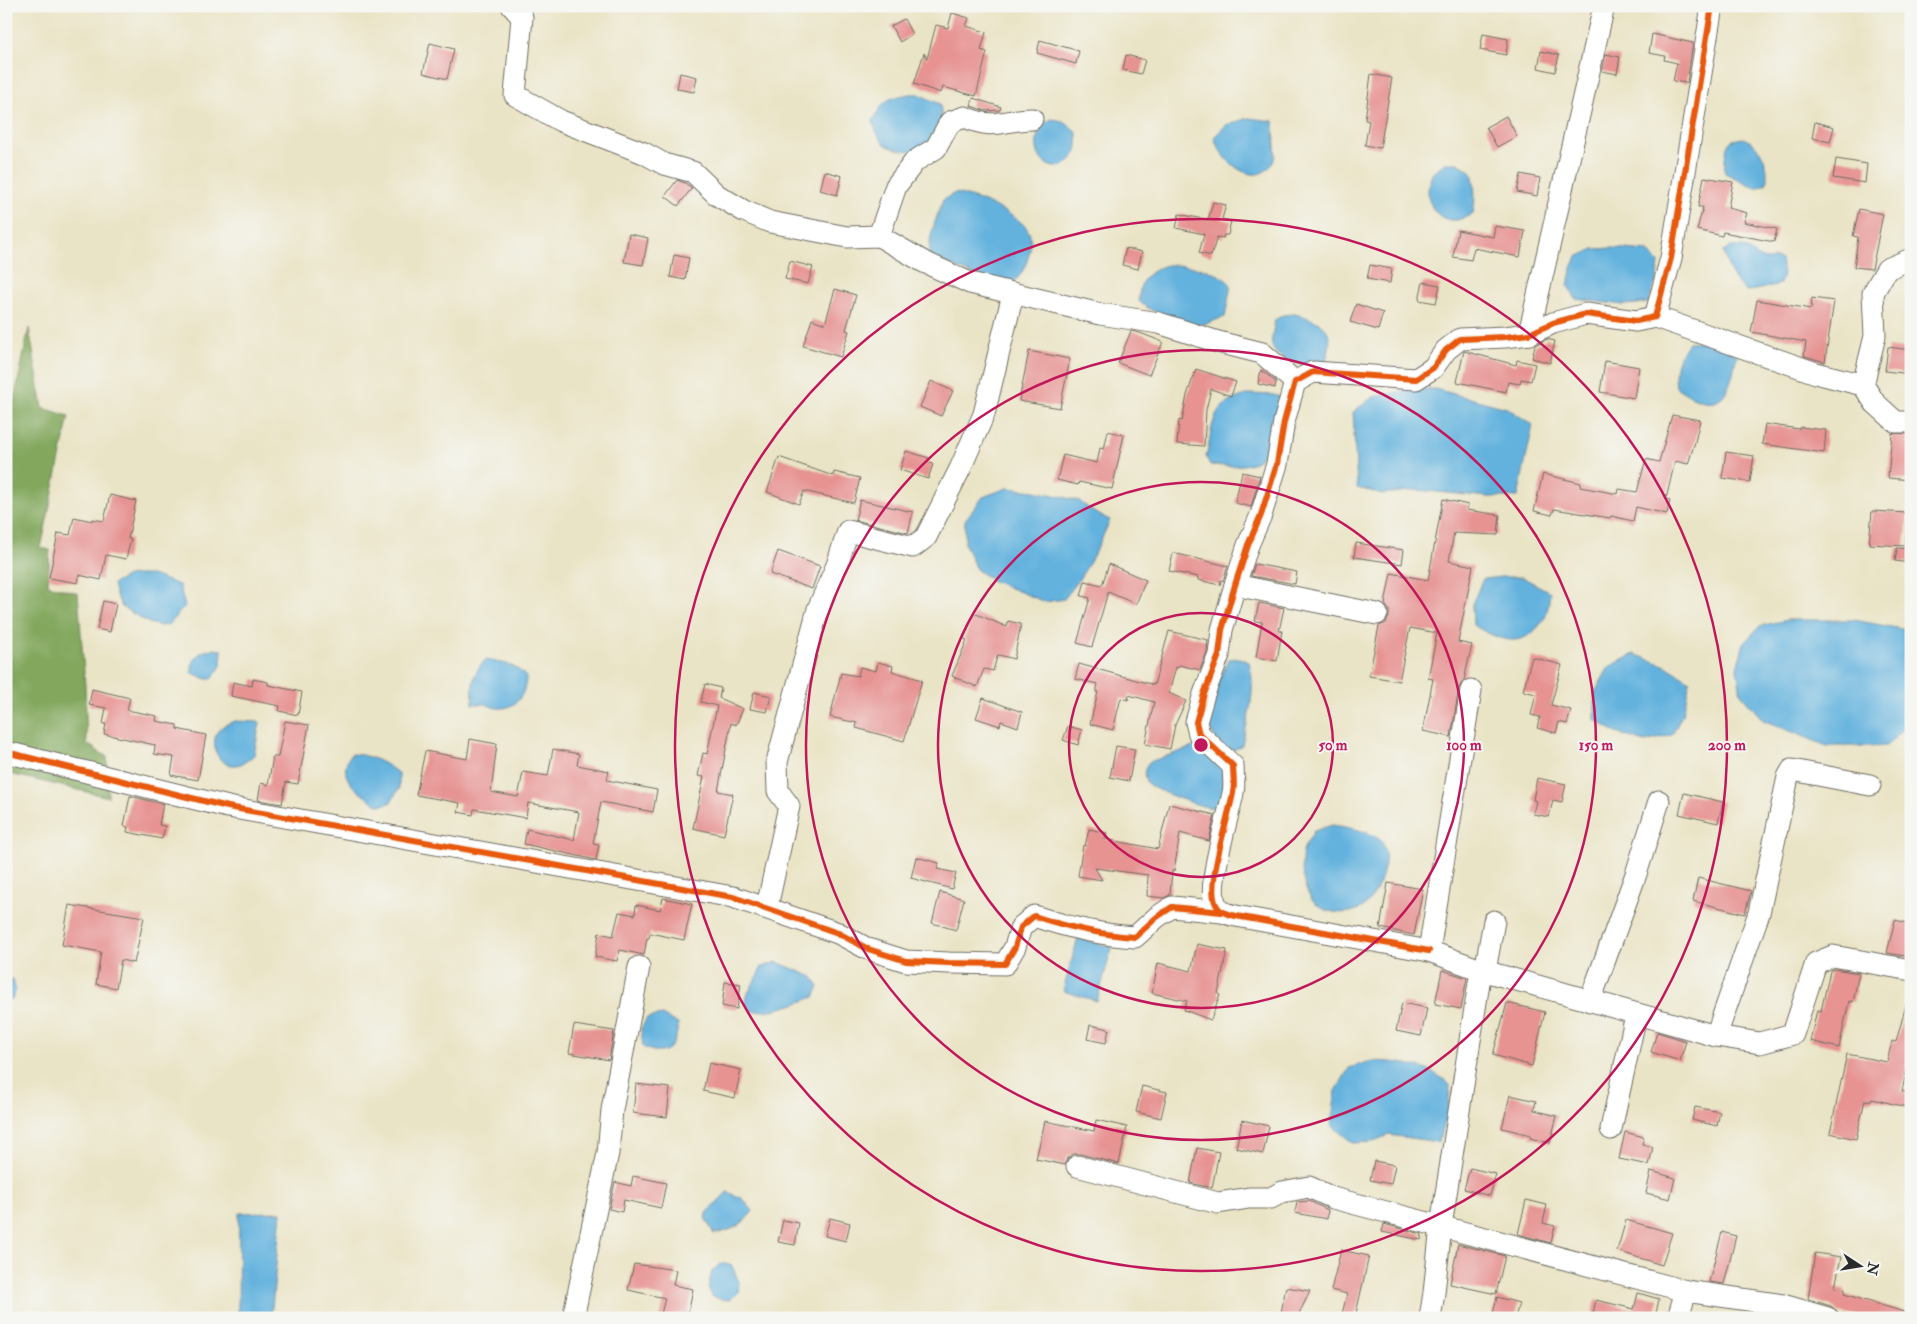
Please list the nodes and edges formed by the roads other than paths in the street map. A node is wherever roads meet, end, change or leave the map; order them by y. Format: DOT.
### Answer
graph roads {
  1 [pos="1604,6"];
  2 [pos="1712,6"];
  3 [pos="520,10"];
  4 [pos="1032,119"];
  5 [pos="879,236"];
  6 [pos="1911,259"];
  7 [pos="1013,294"];
  8 [pos="1656,317"];
  9 [pos="1529,334"];
  10 [pos="1295,382"];
  11 [pos="1863,385"];
  12 [pos="1911,422"];
  13 [pos="1235,585"];
  14 [pos="1377,614"];
  15 [pos="1471,690"];
  16 [pos="6,752"];
  17 [pos="1870,785"];
  18 [pos="1659,801"];
  19 [pos="767,907"];
  20 [pos="1222,912"];
  21 [pos="1494,920"];
  22 [pos="1429,951"];
  23 [pos="639,967"];
  24 [pos="1483,970"];
  25 [pos="1911,970"];
  26 [pos="1590,1001"];
  27 [pos="1636,1014"];
  28 [pos="1716,1036"];
  29 [pos="1611,1129"];
  30 [pos="1078,1166"];
  31 [pos="1441,1226"];
  32 [pos="1686,1291"];
  33 [pos="573,1318"];
  34 [pos="1430,1318"];
  35 [pos="1678,1318"];
  36 [pos="1828,1318"];
  1 -- 9 [label="street"];
  2 -- 8 [label="street"];
  3 -- 5 [label="street"];
  4 -- 5 [label="street"];
  5 -- 7 [label="street"];
  6 -- 11 [label="street"];
  7 -- 10 [label="street"];
  7 -- 19 [label="street"];
  8 -- 9 [label="street"];
  8 -- 11 [label="street"];
  9 -- 10 [label="street"];
  10 -- 13 [label="street"];
  11 -- 12 [label="street"];
  13 -- 14 [label="street"];
  13 -- 20 [label="street"];
  15 -- 22 [label="street"];
  16 -- 19 [label="street"];
  17 -- 28 [label="street"];
  18 -- 26 [label="street"];
  19 -- 20 [label="street"];
  20 -- 22 [label="street"];
  21 -- 24 [label="street"];
  22 -- 24 [label="street"];
  23 -- 33 [label="street"];
  24 -- 26 [label="street"];
  24 -- 31 [label="street"];
  25 -- 28 [label="street"];
  26 -- 27 [label="street"];
  27 -- 28 [label="street"];
  27 -- 29 [label="street"];
  30 -- 31 [label="street"];
  31 -- 32 [label="street"];
  31 -- 34 [label="street"];
  32 -- 35 [label="street"];
  32 -- 36 [label="street"];
}
